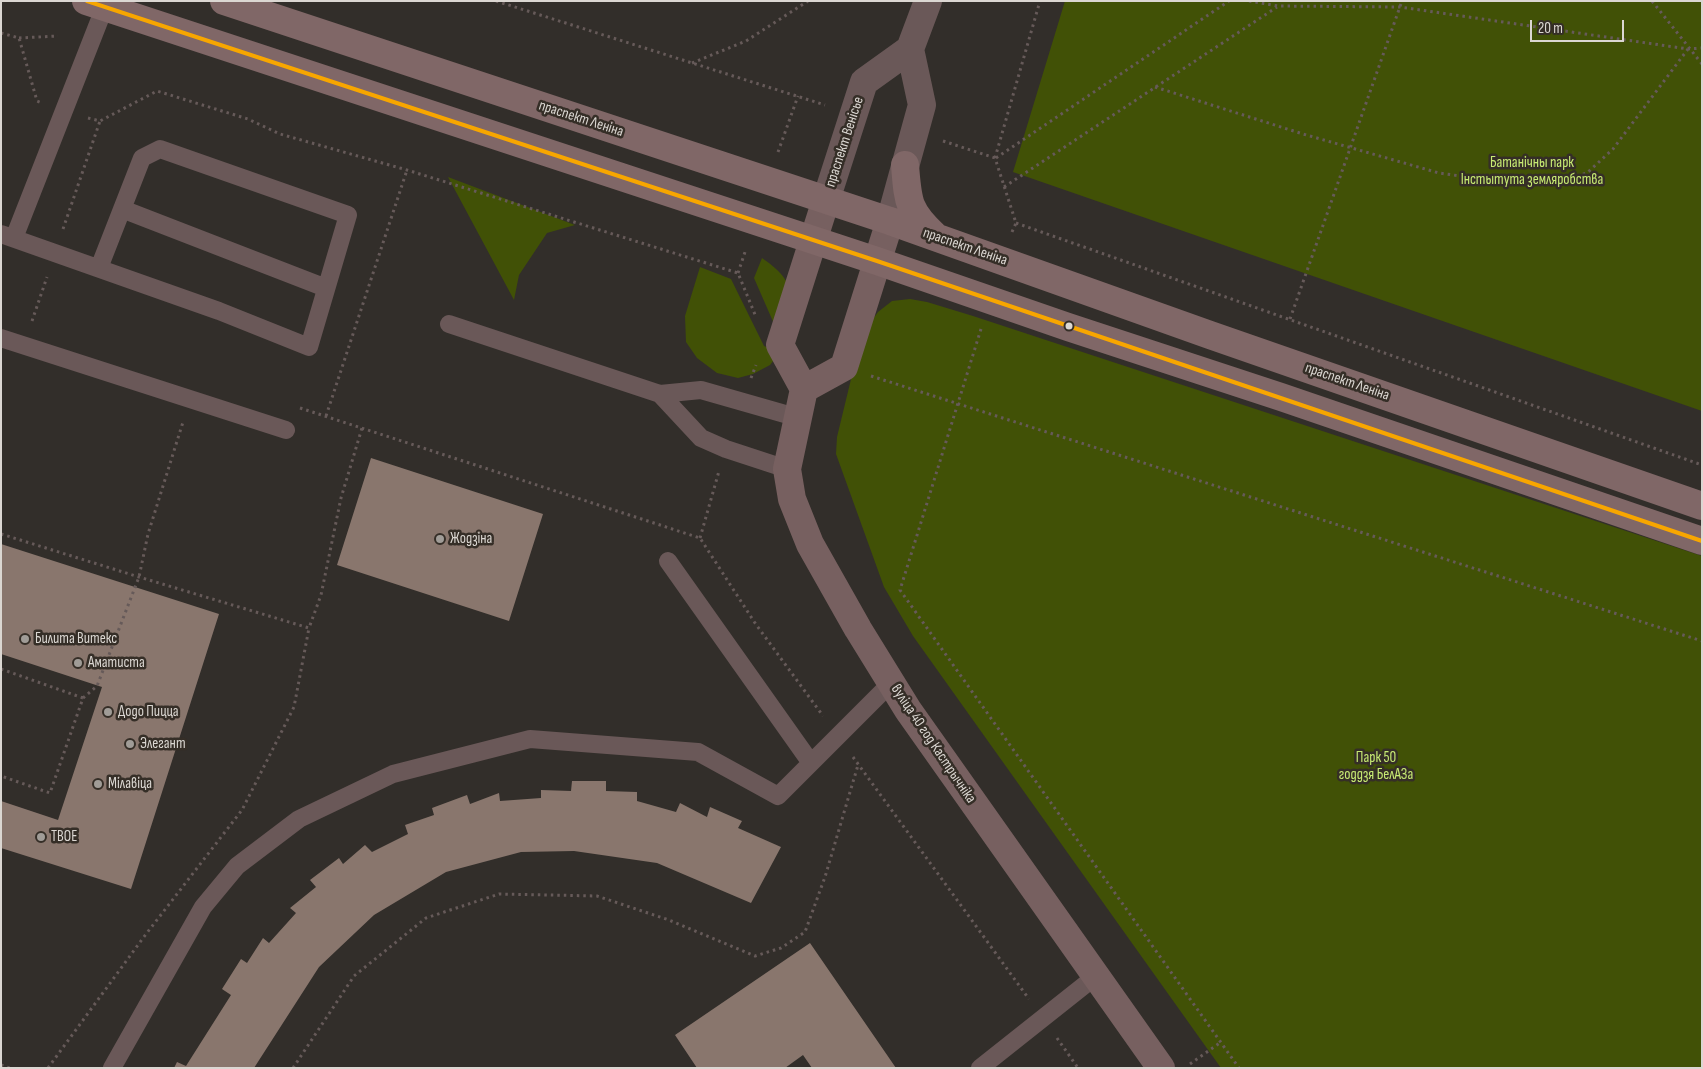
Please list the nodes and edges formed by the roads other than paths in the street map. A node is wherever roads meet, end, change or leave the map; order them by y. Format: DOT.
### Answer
graph roads {
  1 [pos="224,1"];
  2 [pos="928,1"];
  3 [pos="99,3"];
  4 [pos="910,49"];
  5 [pos="905,165"];
  6 [pos="826,200"];
  7 [pos="122,209"];
  8 [pos="890,221"];
  9 [pos="8,236"];
  10 [pos="937,238"];
  11 [pos="813,240"];
  12 [pos="877,261"];
  13 [pos="99,268"];
  14 [pos="326,288"];
  15 [pos="449,324"];
  16 [pos="1,338"];
  17 [pos="804,389"];
  18 [pos="660,394"];
  19 [pos="799,418"];
  20 [pos="286,430"];
  21 [pos="787,469"];
  22 [pos="1702,506"];
  23 [pos="1702,541"];
  24 [pos="668,561"];
  25 [pos="891,683"];
  26 [pos="811,763"];
  27 [pos="1096,976"];
  28 [pos="112,1068"];
  29 [pos="980,1068"];
  30 [pos="1162,1068"];
  1 -- 6 [label="main road, праспект Леніна"];
  2 -- 4 [label="street"];
  3 -- 9 [label="lane"];
  3 -- 11 [label="main road"];
  4 -- 5 [label="street"];
  4 -- 6 [label="street, праспект Венісье"];
  5 -- 8 [label="street"];
  5 -- 10 [label="main road"];
  6 -- 8 [label="main road, праспект Леніна"];
  6 -- 11 [label="main road"];
  7 -- 13 [label="lane"];
  7 -- 14 [label="lane"];
  7 -- 14 [label="lane"];
  8 -- 10 [label="main road, праспект Леніна"];
  8 -- 12 [label="main road"];
  9 -- 13 [label="lane"];
  10 -- 22 [label="main road, праспект Леніна"];
  11 -- 12 [label="main road"];
  11 -- 17 [label="main road"];
  12 -- 17 [label="main road"];
  12 -- 23 [label="main road"];
  13 -- 14 [label="lane"];
  15 -- 18 [label="lane"];
  16 -- 20 [label="lane"];
  17 -- 19 [label="main road, вуліца 40 год Кастрычніка"];
  18 -- 19 [label="lane"];
  18 -- 21 [label="lane"];
  19 -- 21 [label="main road, вуліца 40 год Кастрычніка"];
  21 -- 25 [label="main road, вуліца 40 год Кастрычніка"];
  24 -- 26 [label="lane"];
  25 -- 26 [label="lane"];
  25 -- 27 [label="main road, вуліца 40 год Кастрычніка"];
  26 -- 28 [label="lane"];
  27 -- 29 [label="lane"];
  27 -- 30 [label="main road, вуліца 40 год Кастрычніка"];
}
